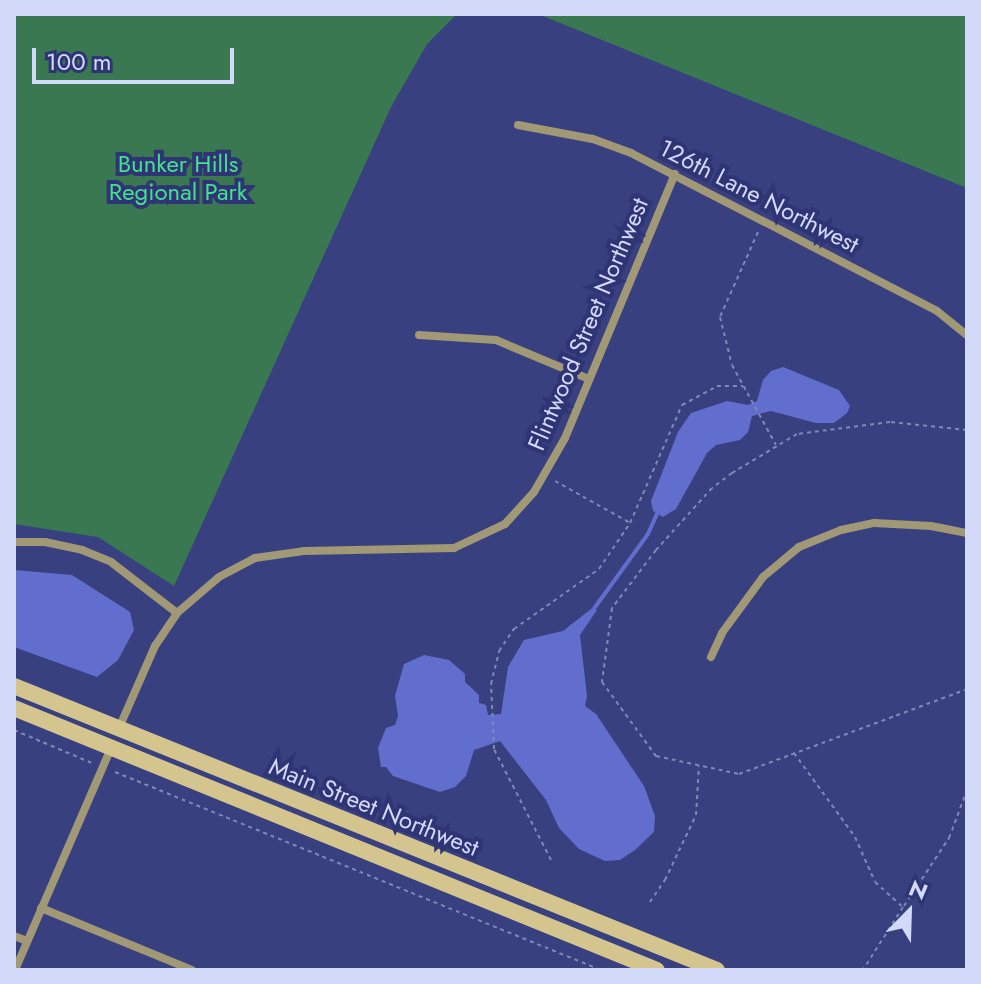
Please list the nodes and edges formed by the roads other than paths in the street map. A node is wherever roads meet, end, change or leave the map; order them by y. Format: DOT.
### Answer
graph roads {
  1 [pos="518,125"];
  2 [pos="675,174"];
  3 [pos="419,335"];
  4 [pos="967,335"];
  5 [pos="589,379"];
  6 [pos="967,533"];
  7 [pos="14,542"];
  8 [pos="177,613"];
  9 [pos="711,657"];
  10 [pos="14,686"];
  11 [pos="14,708"];
  12 [pos="119,729"];
  13 [pos="111,748"];
  14 [pos="41,908"];
  15 [pos="14,936"];
  16 [pos="27,941"];
  17 [pos="15,970"];
  18 [pos="192,970"];
  19 [pos="657,970"];
  20 [pos="717,970"];
  1 -- 2 [label="street, 126th Lane Northwest"];
  2 -- 4 [label="street, 126th Lane Northwest"];
  2 -- 5 [label="street, Flintwood Street Northwest"];
  3 -- 5 [label="street"];
  5 -- 8 [label="street, Flintwood Street Northwest"];
  6 -- 9 [label="street"];
  7 -- 8 [label="street"];
  8 -- 12 [label="street, Flintwood Street Northwest"];
  10 -- 12 [label="main road, Main Street Northwest"];
  11 -- 13 [label="main road, Main Street Northwest"];
  12 -- 20 [label="main road, Main Street Northwest"];
  13 -- 14 [label="street"];
  13 -- 19 [label="main road, Main Street Northwest"];
  14 -- 16 [label="street"];
  14 -- 18 [label="street"];
  15 -- 16 [label="street"];
  16 -- 17 [label="street"];
}
